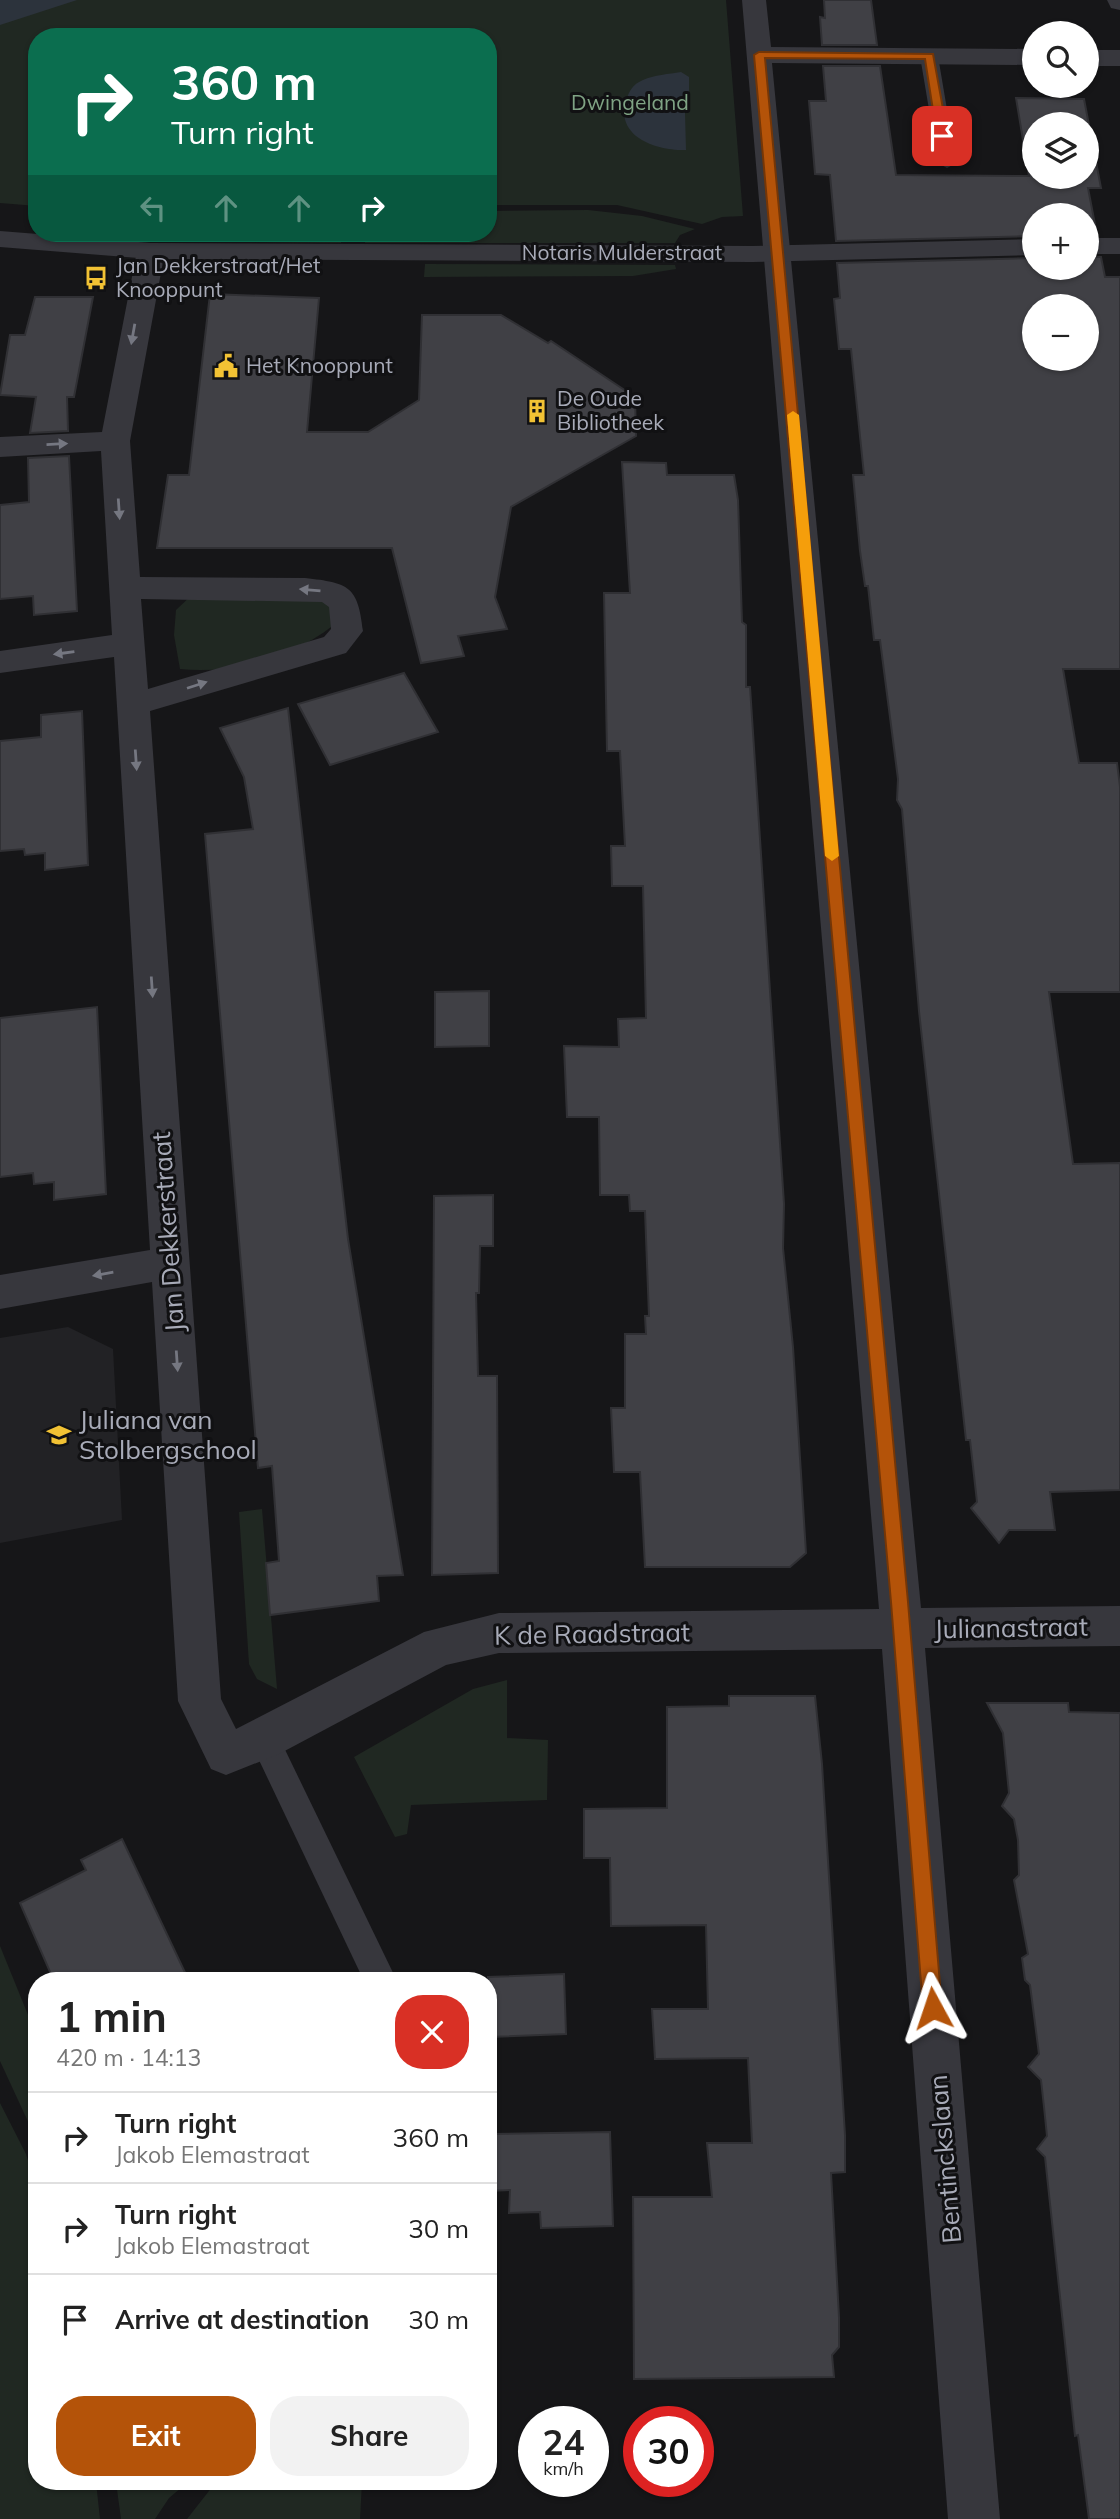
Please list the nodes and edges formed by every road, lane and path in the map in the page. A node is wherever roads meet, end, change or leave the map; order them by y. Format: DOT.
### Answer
graph roads {
  1 [pos="754,0"];
  2 [pos="759,55"];
  3 [pos="929,56"];
  4 [pos="1022,57"];
  5 [pos="1099,58"];
  6 [pos="1120,58"];
  7 [pos="947,163"];
  8 [pos="0,239"];
  9 [pos="28,241"];
  10 [pos="38,242"];
  11 [pos="1099,246"];
  12 [pos="1120,246"];
  13 [pos="1022,247"];
  14 [pos="150,251"];
  15 [pos="779,253"];
  16 [pos="115,441"];
  17 [pos="0,447"];
  18 [pos="124,588"];
  19 [pos="128,644"];
  20 [pos="0,662"];
  21 [pos="132,705"];
  22 [pos="170,1263"];
  23 [pos="0,1292"];
  24 [pos="1120,1626"];
  25 [pos="902,1630"];
  26 [pos="264,1739"];
  27 [pos="226,1754"];
  28 [pos="377,1972"];
  29 [pos="974,2519"];
  1 -- 2 [label="street, Bentinckslaan"];
  2 -- 3 [label="street"];
  2 -- 15 [label="street, Bentinckslaan"];
  3 -- 4 [label="street"];
  3 -- 7 [label="lane"];
  5 -- 6 [label="street"];
  8 -- 9 [label="street, Notaris Mulderstraat"];
  10 -- 14 [label="street, Notaris Mulderstraat"];
  11 -- 12 [label="street"];
  13 -- 15 [label="street, Notaris Mulderstraat"];
  14 -- 15 [label="street, Notaris Mulderstraat"];
  14 -- 16 [label="street, Jan Dekkerstraat, one-way"];
  15 -- 25 [label="street, Bentinckslaan"];
  17 -- 16 [label="street, one-way"];
  16 -- 18 [label="street, Jan Dekkerstraat, one-way"];
  18 -- 19 [label="street, Jan Dekkerstraat"];
  21 -- 18 [label="street, one-way"];
  19 -- 20 [label="street, one-way"];
  19 -- 21 [label="street, Jan Dekkerstraat"];
  21 -- 22 [label="street, Jan Dekkerstraat, one-way"];
  22 -- 23 [label="street, one-way"];
  22 -- 27 [label="street, Jan Dekkerstraat, one-way"];
  24 -- 25 [label="street, Julianastraat"];
  25 -- 26 [label="street, K de Raadstraat"];
  25 -- 29 [label="street, Bentinckslaan"];
  26 -- 27 [label="street, K de Raadstraat"];
  26 -- 28 [label="lane"];
}
